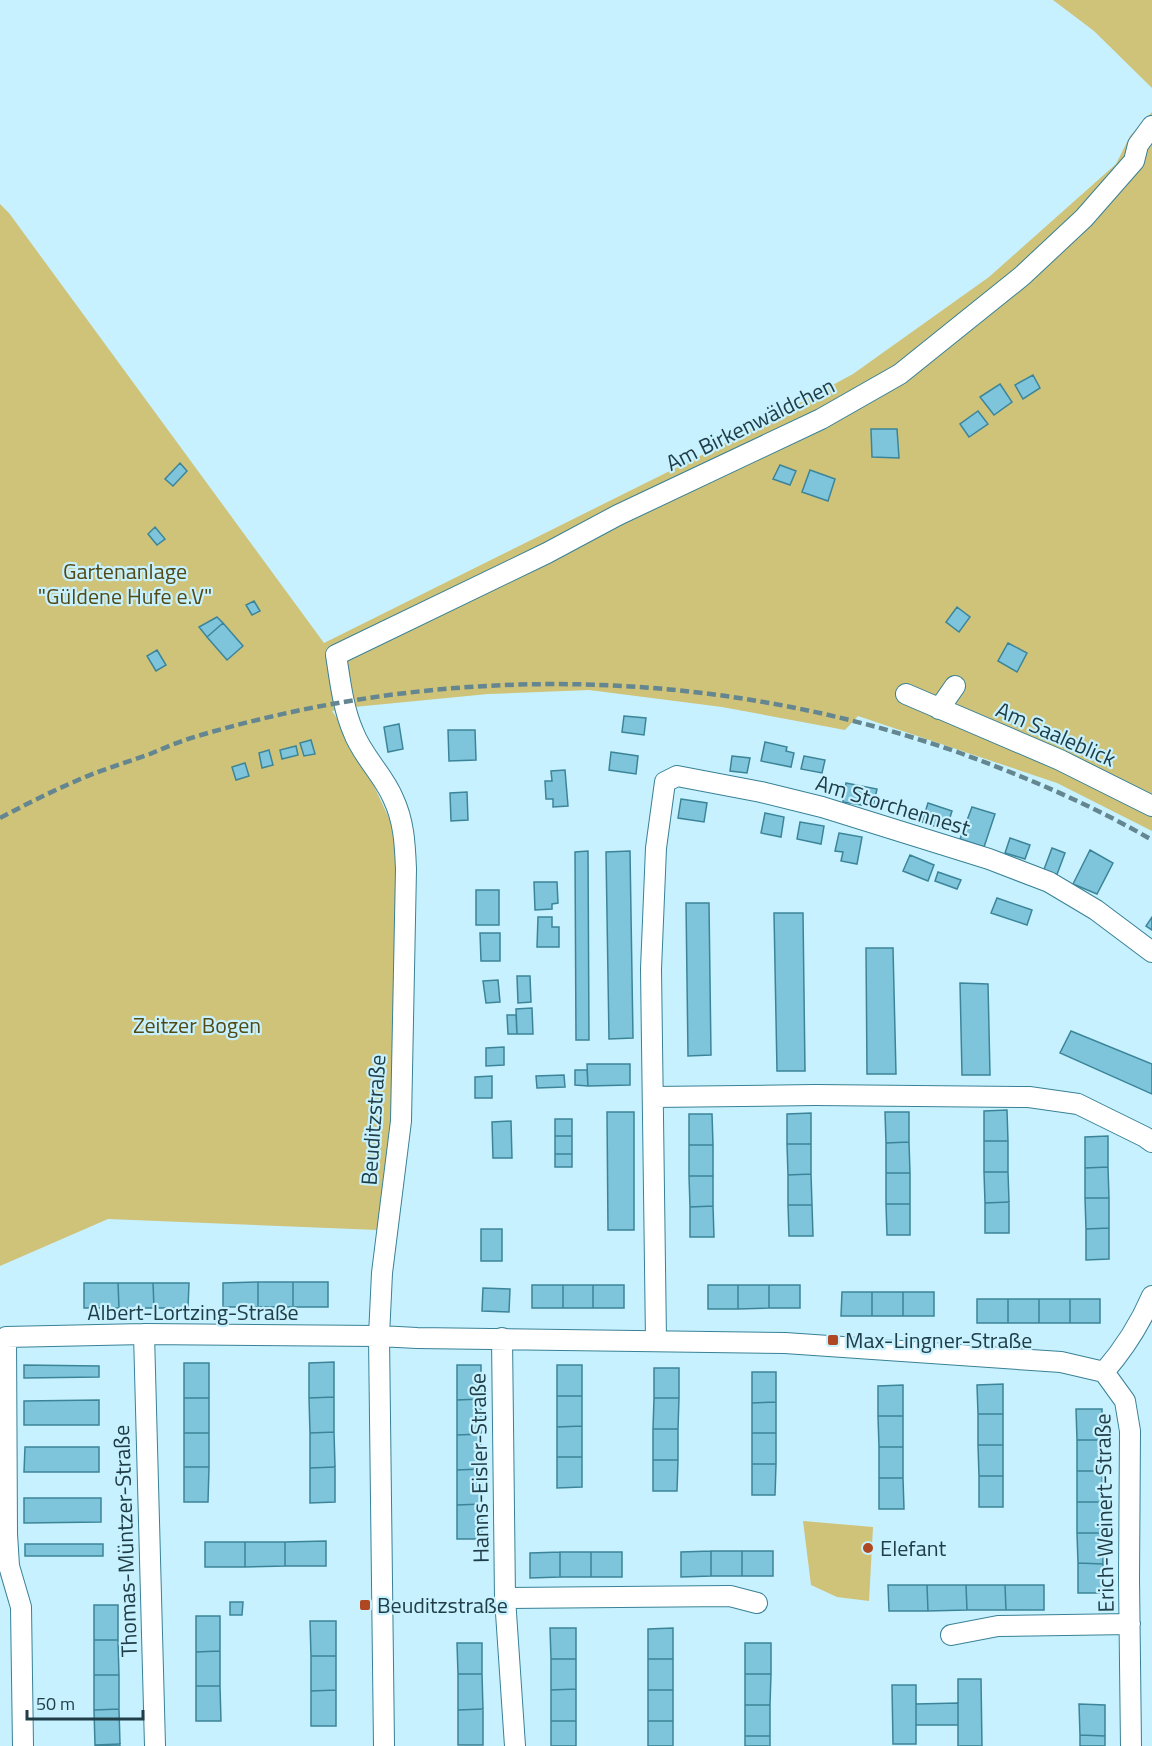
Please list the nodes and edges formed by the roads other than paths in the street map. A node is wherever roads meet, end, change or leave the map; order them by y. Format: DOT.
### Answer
graph roads {
  1 [pos="1152,126"];
  2 [pos="336,655"];
  3 [pos="955,686"];
  4 [pos="906,694"];
  5 [pos="939,709"];
  6 [pos="1152,806"];
  7 [pos="1152,952"];
  8 [pos="653,1097"];
  9 [pos="1152,1142"];
  10 [pos="1152,1296"];
  11 [pos="144,1334"];
  12 [pos="379,1336"];
  13 [pos="502,1338"];
  14 [pos="656,1340"];
  15 [pos="1104,1372"];
  16 [pos="505,1598"];
  17 [pos="757,1603"];
  18 [pos="1131,1624"];
  19 [pos="951,1635"];
  20 [pos="23,1746"];
  21 [pos="155,1746"];
  22 [pos="384,1746"];
  23 [pos="515,1746"];
  24 [pos="1131,1746"];
  1 -- 2 [label="street, Am Birkenwäldchen"];
  2 -- 12 [label="street, Beuditzstraße"];
  3 -- 5 [label="street"];
  4 -- 5 [label="street, Am Saaleblick"];
  5 -- 6 [label="street, Am Saaleblick"];
  7 -- 8 [label="street, Am Storchennest"];
  8 -- 9 [label="street"];
  8 -- 14 [label="street"];
  10 -- 15 [label="street"];
  11 -- 12 [label="street, Albert-Lortzing-Straße"];
  11 -- 20 [label="street, Albert-Lortzing-Straße"];
  11 -- 21 [label="street, Thomas-Müntzer-Straße"];
  12 -- 13 [label="street"];
  12 -- 22 [label="street, Beuditzstraße"];
  13 -- 14 [label="street"];
  13 -- 16 [label="street, Hanns-Eisler-Straße"];
  14 -- 15 [label="street"];
  15 -- 18 [label="street, Erich-Weinert-Straße"];
  16 -- 17 [label="street"];
  16 -- 23 [label="street, Hanns-Eisler-Straße"];
  18 -- 19 [label="street, Erich-Weinert-Straße"];
  18 -- 24 [label="street, Erich-Weinert-Straße"];
}
